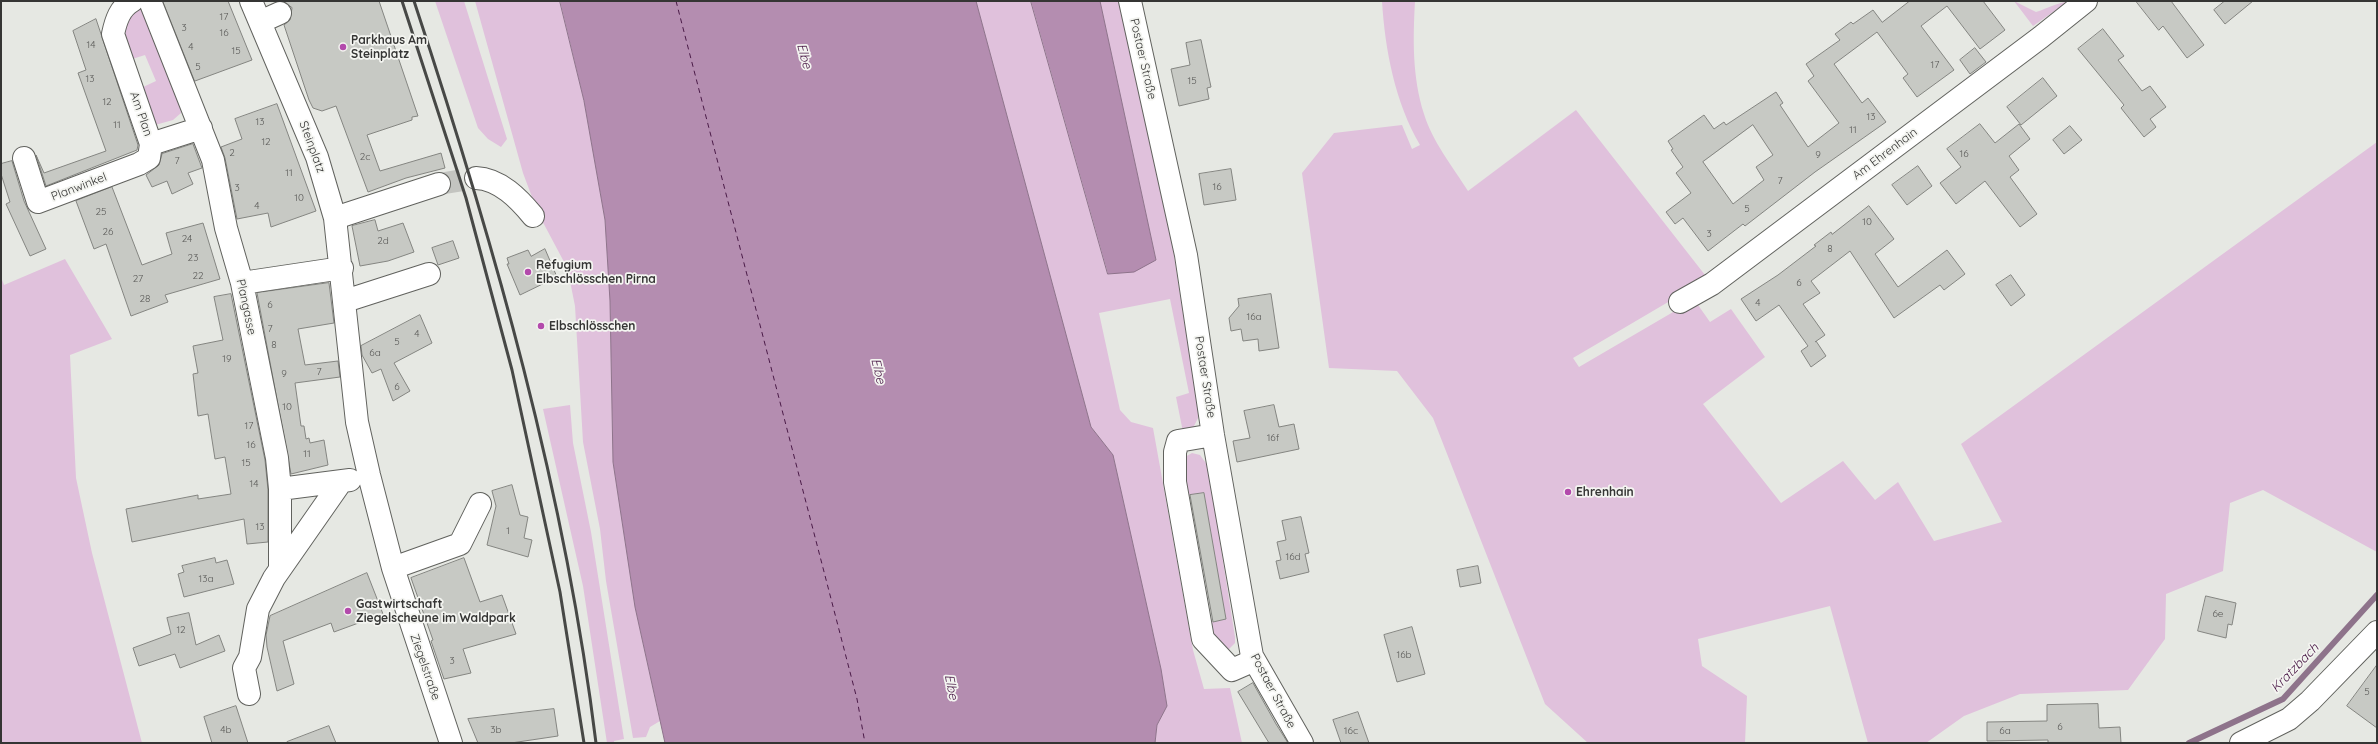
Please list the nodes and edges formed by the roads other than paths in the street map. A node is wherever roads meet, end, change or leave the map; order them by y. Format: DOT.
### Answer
graph roads {
  1 [pos="132,1"];
  2 [pos="150,1"];
  3 [pos="1130,1"];
  4 [pos="2086,1"];
  5 [pos="262,9"];
  6 [pos="201,128"];
  7 [pos="151,144"];
  8 [pos="24,158"];
  9 [pos="476,178"];
  10 [pos="439,184"];
  11 [pos="533,216"];
  12 [pos="336,218"];
  13 [pos="342,268"];
  14 [pos="429,274"];
  15 [pos="242,284"];
  16 [pos="345,301"];
  17 [pos="1680,302"];
  18 [pos="1213,435"];
  19 [pos="369,475"];
  20 [pos="341,482"];
  21 [pos="280,489"];
  22 [pos="480,504"];
  23 [pos="280,568"];
  24 [pos="393,568"];
  25 [pos="2377,632"];
  26 [pos="1252,656"];
  27 [pos="249,694"];
  28 [pos="451,743"];
  29 [pos="1302,743"];
  30 [pos="2241,743"];
  1 -- 7 [label="street, Am Plan"];
  2 -- 6 [label="street"];
  3 -- 18 [label="street, Postaer Straße"];
  4 -- 17 [label="street, Am Ehrenhain"];
  5 -- 12 [label="street, Steinplatz"];
  6 -- 7 [label="street, Am Plan"];
  6 -- 15 [label="street, Plangasse"];
  7 -- 8 [label="street, Planwinkel"];
  9 -- 11 [label="street"];
  10 -- 12 [label="street"];
  12 -- 13 [label="street, Steinplatz"];
  13 -- 15 [label="street"];
  13 -- 16 [label="street, Steinplatz"];
  14 -- 16 [label="street"];
  15 -- 21 [label="street, Plangasse"];
  16 -- 19 [label="street, Steinplatz"];
  18 -- 26 [label="street, Postaer Straße"];
  18 -- 26 [label="street"];
  19 -- 20 [label="street"];
  19 -- 24 [label="street, Ziegelstraße"];
  20 -- 21 [label="street"];
  20 -- 23 [label="street"];
  21 -- 23 [label="street, Plangasse"];
  22 -- 24 [label="street"];
  23 -- 27 [label="street"];
  24 -- 28 [label="street, Ziegelstraße"];
  25 -- 30 [label="street"];
  26 -- 29 [label="street, Postaer Straße"];
}
